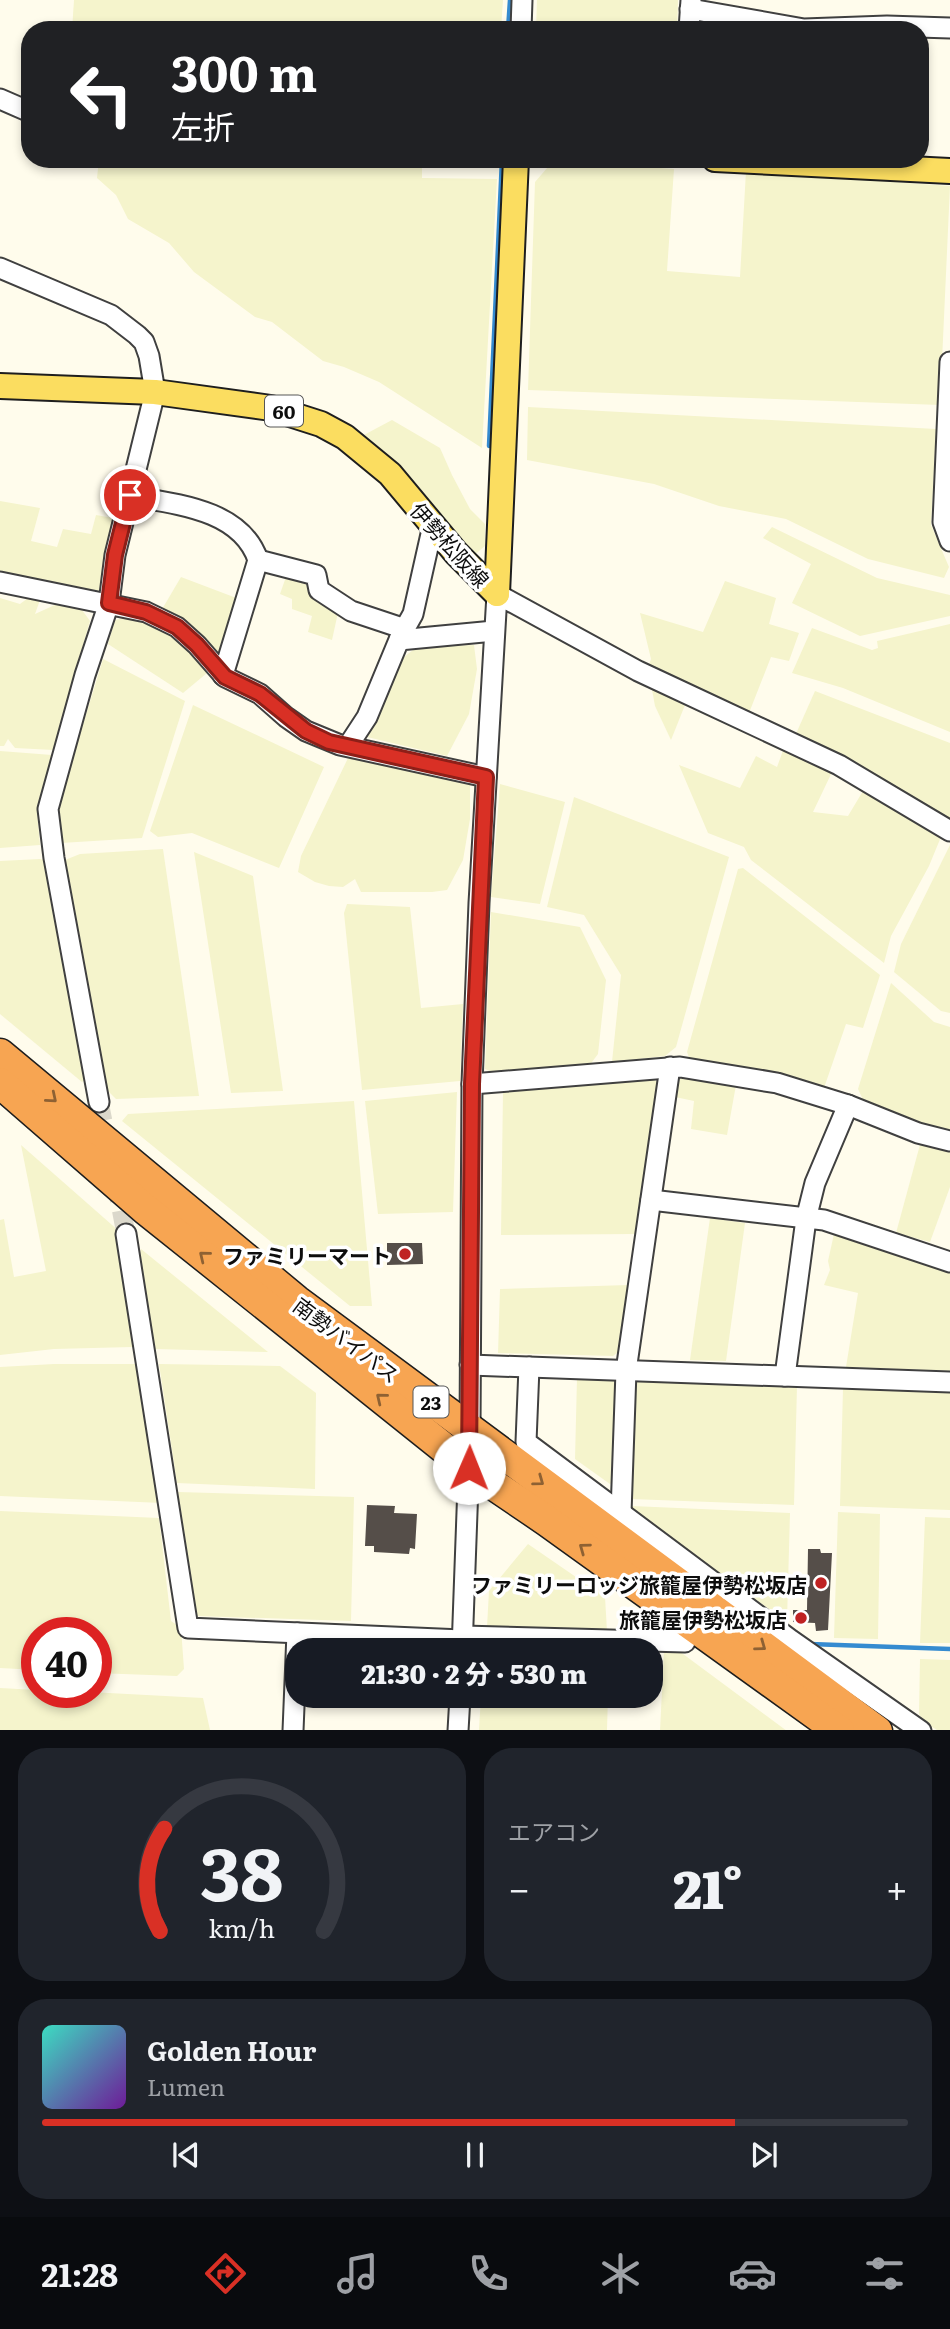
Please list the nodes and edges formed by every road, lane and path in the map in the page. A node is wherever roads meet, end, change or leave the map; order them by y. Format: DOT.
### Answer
graph roads {
  1 [pos="522,0"];
  2 [pos="691,5"];
  3 [pos="521,21"];
  4 [pos="766,21"];
  5 [pos="929,28"];
  6 [pos="950,29"];
  7 [pos="0,99"];
  8 [pos="21,107"];
  9 [pos="516,168"];
  10 [pos="891,168"];
  11 [pos="950,171"];
  12 [pos="0,268"];
  13 [pos="950,362"];
  14 [pos="0,386"];
  15 [pos="155,392"];
  16 [pos="130,495"];
  17 [pos="433,525"];
  18 [pos="950,541"];
  19 [pos="258,559"];
  20 [pos="0,582"];
  21 [pos="497,594"];
  22 [pos="109,603"];
  23 [pos="495,631"];
  24 [pos="402,634"];
  25 [pos="223,675"];
  26 [pos="348,746"];
  27 [pos="486,777"];
  28 [pos="950,831"];
  29 [pos="0,1054"];
  30 [pos="670,1068"];
  31 [pos="0,1083"];
  32 [pos="472,1084"];
  33 [pos="99,1102"];
  34 [pos="848,1105"];
  35 [pos="950,1141"];
  36 [pos="651,1200"];
  37 [pos="806,1219"];
  38 [pos="126,1234"];
  39 [pos="950,1262"];
  40 [pos="470,1365"];
  41 [pos="529,1367"];
  42 [pos="626,1371"];
  43 [pos="785,1376"];
  44 [pos="950,1382"];
  45 [pos="470,1430"];
  46 [pos="469,1468"];
  47 [pos="621,1513"];
  48 [pos="297,1633"];
  49 [pos="389,1638"];
  50 [pos="462,1638"];
  51 [pos="663,1642"];
  52 [pos="685,1642"];
  53 [pos="459,1708"];
  54 [pos="293,1730"];
  55 [pos="458,1730"];
  56 [pos="838,1730"];
  57 [pos="876,1730"];
  58 [pos="920,1730"];
  1 -- 3 [label="street"];
  2 -- 4 [label="street"];
  5 -- 6 [label="street"];
  7 -- 8 [label="street"];
  9 -- 21 [label="main road, 伊勢松阪線"];
  10 -- 11 [label="main road"];
  12 -- 15 [label="street"];
  13 -- 18 [label="street"];
  14 -- 15 [label="main road, 伊勢松阪線 / 60"];
  15 -- 16 [label="street"];
  15 -- 17 [label="main road, 伊勢松阪線 / 60"];
  16 -- 19 [label="street"];
  16 -- 22 [label="street"];
  17 -- 21 [label="main road, 伊勢松阪線 / 60"];
  17 -- 24 [label="street"];
  19 -- 24 [label="street"];
  19 -- 25 [label="street"];
  20 -- 22 [label="street"];
  21 -- 23 [label="street"];
  21 -- 28 [label="street"];
  22 -- 25 [label="street"];
  22 -- 33 [label="street"];
  23 -- 24 [label="street"];
  23 -- 27 [label="street"];
  24 -- 26 [label="street"];
  25 -- 26 [label="street"];
  26 -- 27 [label="street"];
  27 -- 32 [label="street"];
  29 -- 45 [label="highway, 南勢バイパス / 23, one-way"];
  30 -- 32 [label="street"];
  30 -- 34 [label="street"];
  30 -- 36 [label="street"];
  46 -- 31 [label="highway, 南勢バイパス / 23, one-way"];
  32 -- 40 [label="street"];
  34 -- 35 [label="street"];
  34 -- 37 [label="street"];
  36 -- 37 [label="street"];
  36 -- 42 [label="street"];
  37 -- 39 [label="street"];
  37 -- 43 [label="street"];
  38 -- 48 [label="street"];
  40 -- 41 [label="street"];
  40 -- 45 [label="street"];
  41 -- 42 [label="street"];
  41 -- 47 [label="street"];
  42 -- 43 [label="street"];
  42 -- 47 [label="street"];
  43 -- 44 [label="street"];
  45 -- 46 [label="street"];
  45 -- 57 [label="highway, 南勢バイパス / 23, one-way"];
  46 -- 50 [label="street"];
  56 -- 46 [label="highway, 南勢バイパス / 23, one-way"];
  47 -- 58 [label="street"];
  48 -- 49 [label="street"];
  48 -- 54 [label="street"];
  51 -- 52 [label="street"];
  53 -- 55 [label="street"];
}
